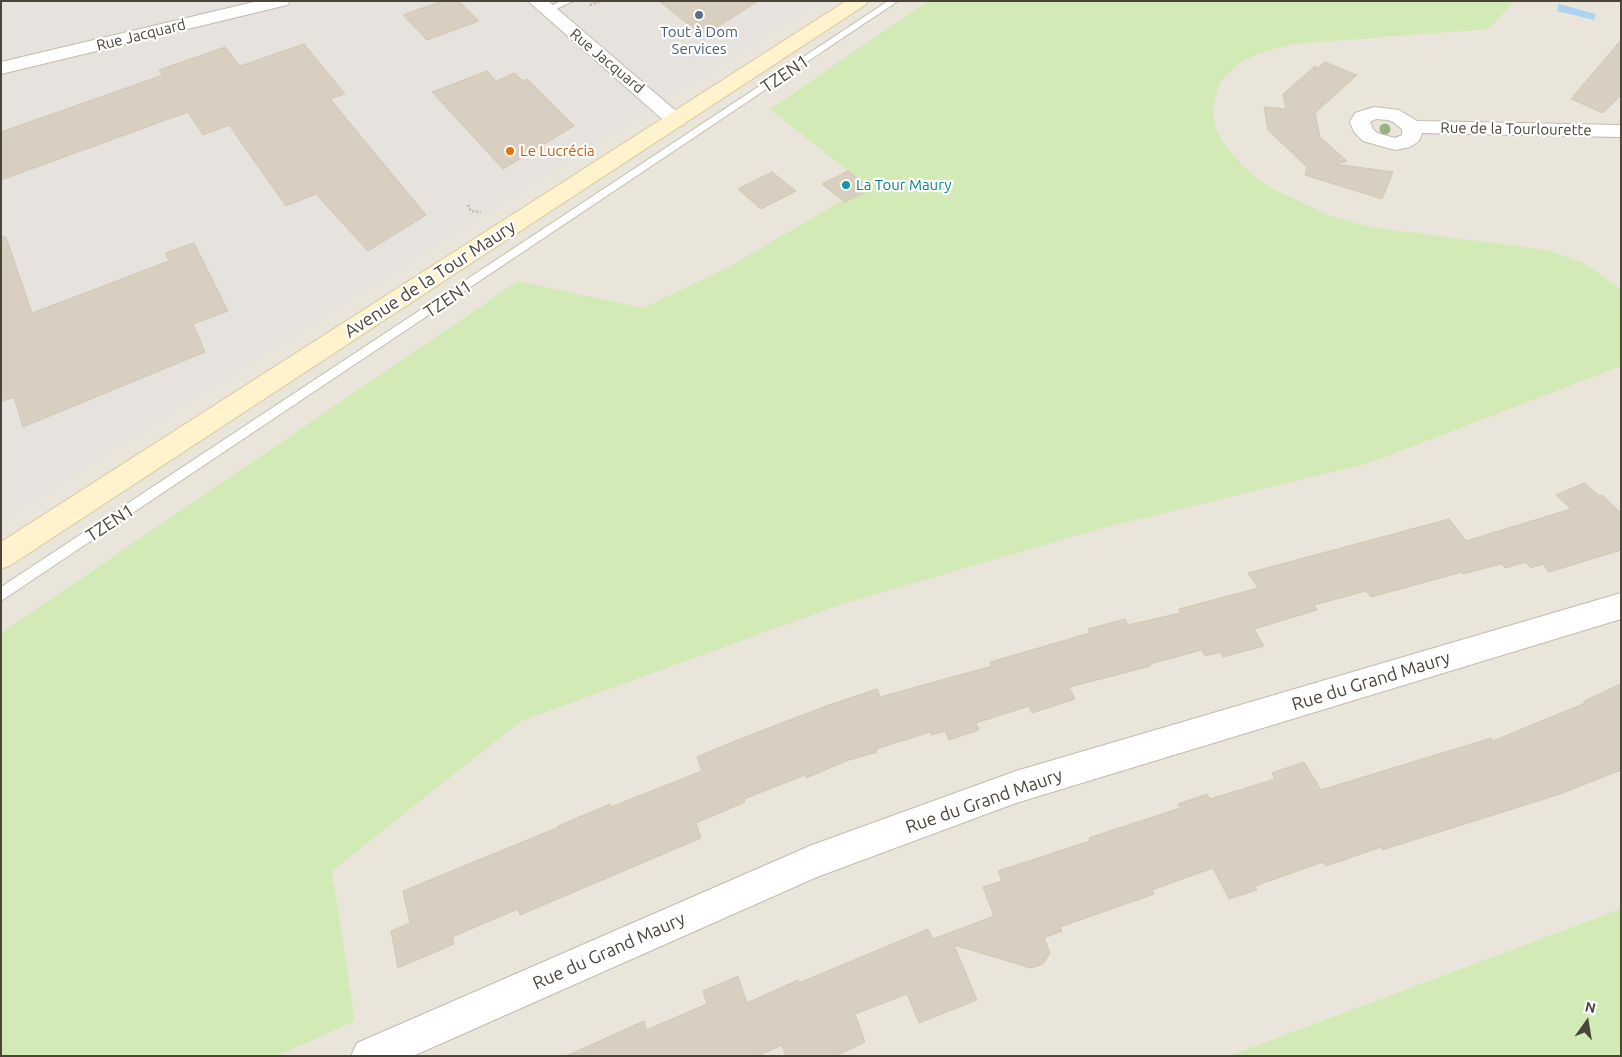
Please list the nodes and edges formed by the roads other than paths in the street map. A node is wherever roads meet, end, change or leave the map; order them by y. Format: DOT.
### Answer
graph roads {
  1 [pos="281,1"];
  2 [pos="569,1"];
  3 [pos="859,1"];
  4 [pos="894,1"];
  5 [pos="542,6"];
  6 [pos="1,68"];
  7 [pos="676,121"];
  8 [pos="1412,127"];
  9 [pos="1621,131"];
  10 [pos="1,557"];
  11 [pos="1,595"];
  12 [pos="1621,606"];
  13 [pos="370,1056"];
  1 -- 6 [label="street, Rue Jacquard"];
  2 -- 5 [label="lane"];
  3 -- 7 [label="street, Avenue de la Tour Maury"];
  4 -- 11 [label="lane, TZEN1"];
  5 -- 7 [label="street, Rue Jacquard"];
  7 -- 10 [label="street, Avenue de la Tour Maury"];
  8 -- 9 [label="street, Rue de la Tourlourette"];
  12 -- 13 [label="street, Rue du Grand Maury"];
}
